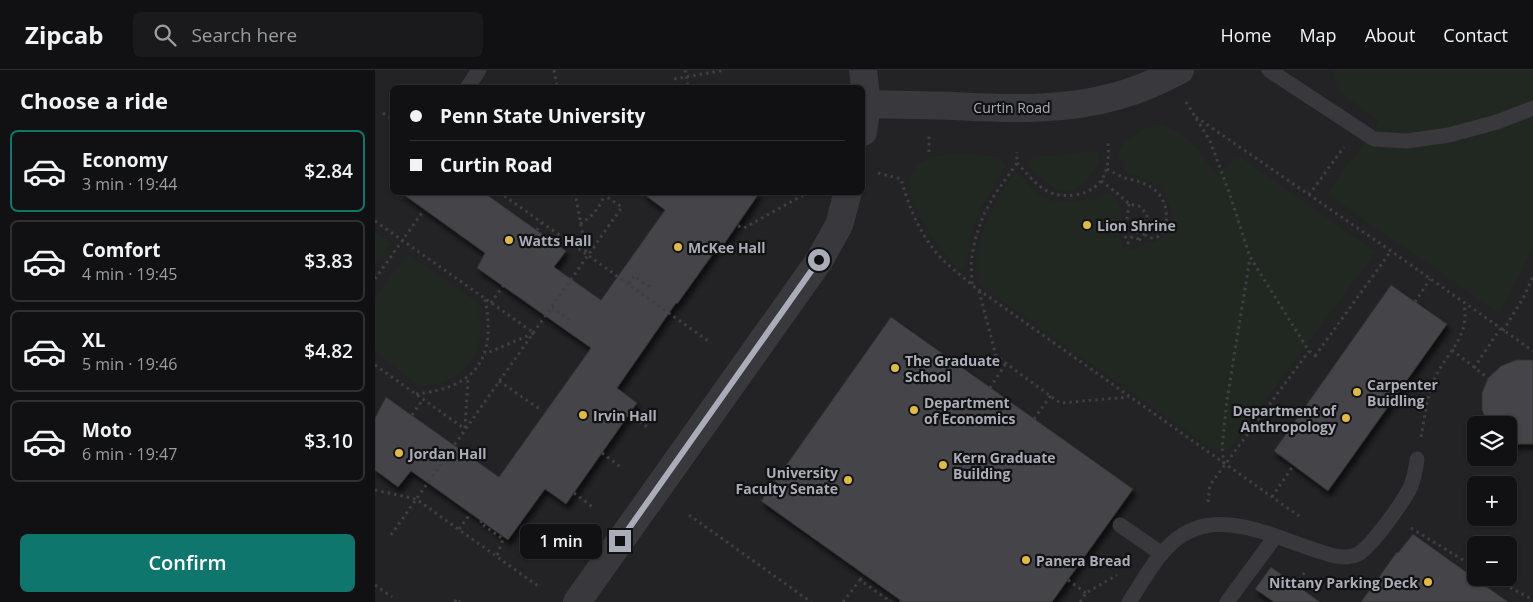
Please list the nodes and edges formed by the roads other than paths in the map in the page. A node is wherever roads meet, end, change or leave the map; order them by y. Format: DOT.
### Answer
graph roads {
  1 [pos="479,70"];
  2 [pos="863,70"];
  3 [pos="1180,70"];
  4 [pos="1269,70"];
  5 [pos="469,85"];
  6 [pos="865,85"];
  7 [pos="865,87"];
  8 [pos="867,104"];
  9 [pos="1533,108"];
  10 [pos="865,118"];
  11 [pos="847,195"];
  12 [pos="1417,459"];
  13 [pos="1120,525"];
  14 [pos="1275,537"];
  15 [pos="1162,554"];
  16 [pos="577,602"];
  17 [pos="1129,602"];
  18 [pos="1227,602"];
  1 -- 5 [label="lane"];
  2 -- 6 [label="street"];
  3 -- 8 [label="street, Curtin Road"];
  4 -- 9 [label="lane"];
  7 -- 8 [label="street"];
  8 -- 10 [label="street"];
  11 -- 16 [label="street"];
  12 -- 14 [label="lane"];
  13 -- 15 [label="lane"];
  14 -- 15 [label="lane"];
  14 -- 18 [label="lane"];
  15 -- 17 [label="lane"];
}
